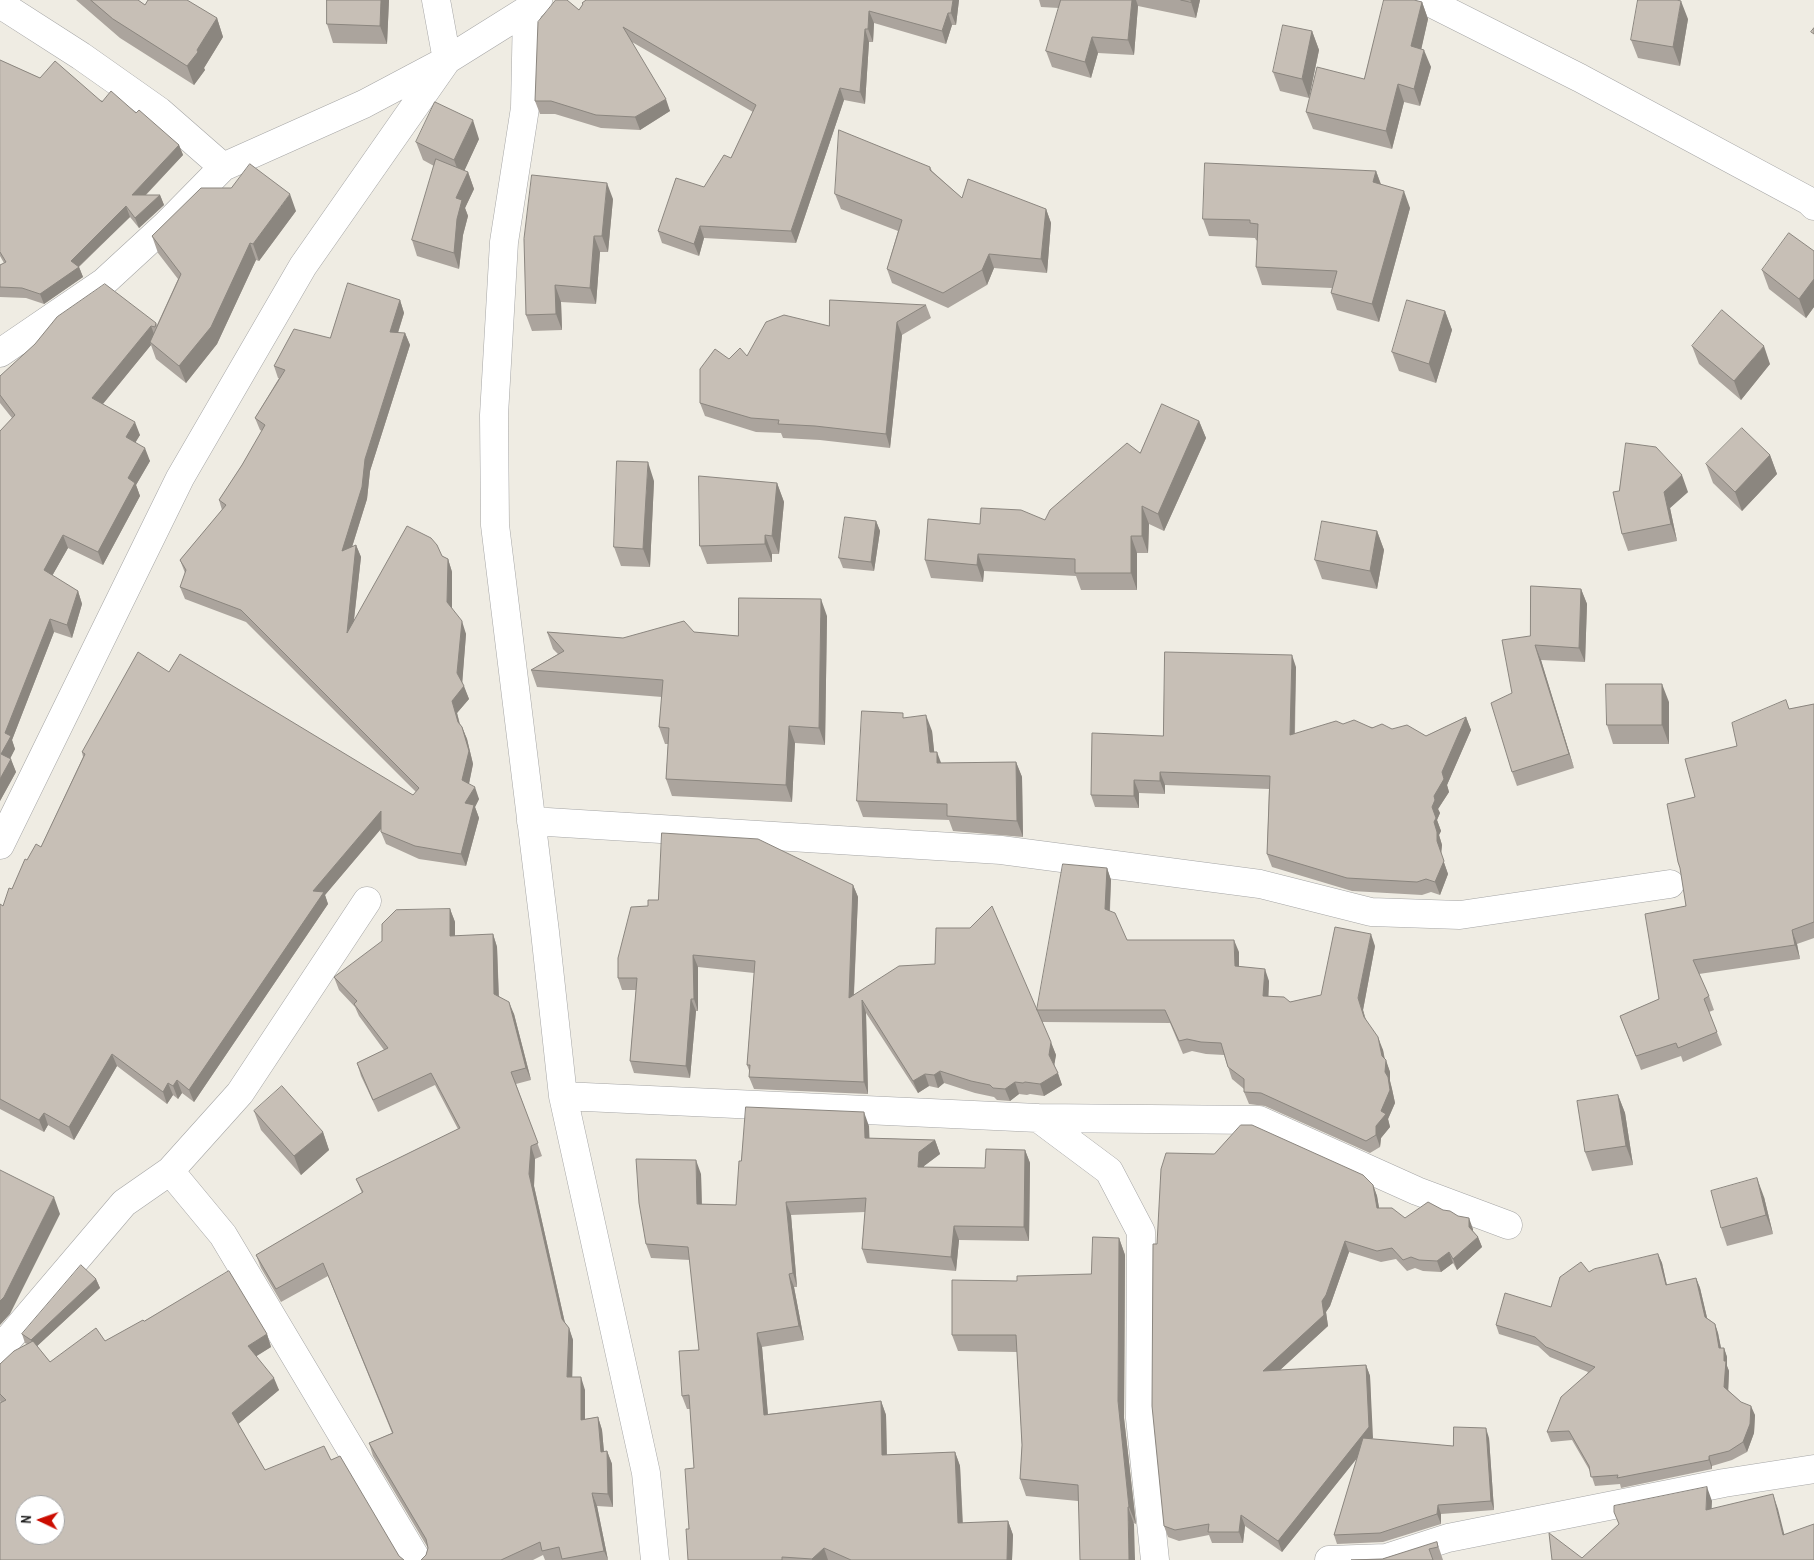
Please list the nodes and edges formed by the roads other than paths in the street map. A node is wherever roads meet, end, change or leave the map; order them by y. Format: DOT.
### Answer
graph roads {
  1 [pos="436,0"];
  2 [pos="1425,0"];
  3 [pos="0,4"];
  4 [pos="534,5"];
  5 [pos="447,60"];
  6 [pos="223,167"];
  7 [pos="1812,201"];
  8 [pos="0,353"];
  9 [pos="531,821"];
  10 [pos="0,845"];
  11 [pos="1670,884"];
  12 [pos="367,901"];
  13 [pos="563,1096"];
  14 [pos="1038,1118"];
  15 [pos="170,1171"];
  16 [pos="1508,1225"];
  17 [pos="0,1349"];
  18 [pos="1814,1469"];
  19 [pos="417,1560"];
  20 [pos="655,1560"];
  21 [pos="1155,1560"];
  22 [pos="1329,1560"];
  1 -- 5 [label="street"];
  2 -- 7 [label="street"];
  3 -- 6 [label="street"];
  4 -- 5 [label="street"];
  4 -- 9 [label="street"];
  5 -- 6 [label="street"];
  5 -- 10 [label="street"];
  6 -- 8 [label="street"];
  9 -- 11 [label="street"];
  9 -- 13 [label="street"];
  12 -- 15 [label="street"];
  13 -- 14 [label="street"];
  13 -- 20 [label="street"];
  14 -- 16 [label="street"];
  14 -- 21 [label="street"];
  15 -- 17 [label="street"];
  15 -- 19 [label="street"];
  18 -- 22 [label="street"];
}
